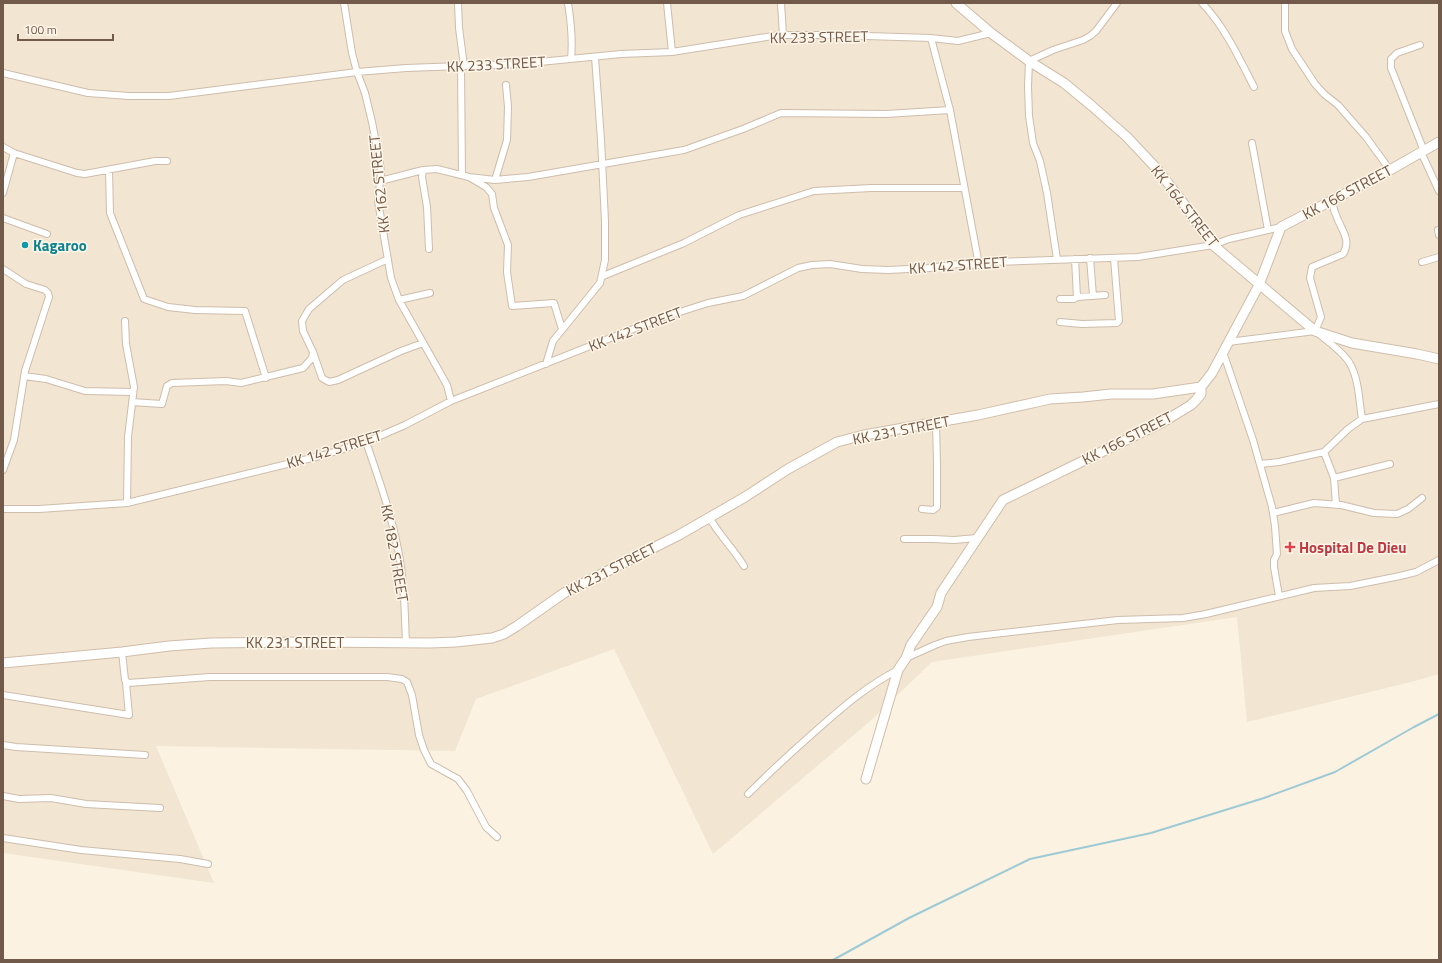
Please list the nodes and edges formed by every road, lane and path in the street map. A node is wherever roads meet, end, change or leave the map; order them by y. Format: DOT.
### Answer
graph roads {
  1 [pos="344,3"];
  2 [pos="458,3"];
  3 [pos="568,3"];
  4 [pos="667,3"];
  5 [pos="781,3"];
  6 [pos="956,3"];
  7 [pos="1117,3"];
  8 [pos="1202,3"];
  9 [pos="1285,3"];
  10 [pos="991,33"];
  11 [pos="784,35"];
  12 [pos="931,38"];
  13 [pos="1420,45"];
  14 [pos="672,52"];
  15 [pos="595,57"];
  16 [pos="572,59"];
  17 [pos="1029,61"];
  18 [pos="462,66"];
  19 [pos="357,72"];
  20 [pos="3,73"];
  21 [pos="506,85"];
  22 [pos="1254,87"];
  23 [pos="950,110"];
  24 [pos="1439,142"];
  25 [pos="1252,144"];
  26 [pos="3,147"];
  27 [pos="1423,152"];
  28 [pos="14,153"];
  29 [pos="167,161"];
  30 [pos="602,165"];
  31 [pos="109,170"];
  32 [pos="423,170"];
  33 [pos="1390,170"];
  34 [pos="462,175"];
  35 [pos="470,177"];
  36 [pos="495,180"];
  37 [pos="380,181"];
  38 [pos="964,188"];
  39 [pos="1439,191"];
  40 [pos="3,193"];
  41 [pos="1332,201"];
  42 [pos="3,218"];
  43 [pos="1281,227"];
  44 [pos="1268,230"];
  45 [pos="47,234"];
  46 [pos="1213,245"];
  47 [pos="429,249"];
  48 [pos="1439,257"];
  49 [pos="1090,258"];
  50 [pos="1114,258"];
  51 [pos="388,259"];
  52 [pos="1057,259"];
  53 [pos="1075,259"];
  54 [pos="1422,262"];
  55 [pos="979,265"];
  56 [pos="3,269"];
  57 [pos="603,276"];
  58 [pos="1260,285"];
  59 [pos="430,293"];
  60 [pos="1105,295"];
  61 [pos="1093,296"];
  62 [pos="1077,297"];
  63 [pos="1060,299"];
  64 [pos="399,300"];
  65 [pos="125,321"];
  66 [pos="1060,322"];
  67 [pos="562,329"];
  68 [pos="1315,331"];
  69 [pos="1228,342"];
  70 [pos="423,343"];
  71 [pos="312,352"];
  72 [pos="1223,352"];
  73 [pos="1439,359"];
  74 [pos="546,364"];
  75 [pos="24,376"];
  76 [pos="266,378"];
  77 [pos="1201,388"];
  78 [pos="133,392"];
  79 [pos="451,401"];
  80 [pos="132,402"];
  81 [pos="1439,404"];
  82 [pos="1362,419"];
  83 [pos="936,423"];
  84 [pos="366,442"];
  85 [pos="1324,452"];
  86 [pos="1260,464"];
  87 [pos="1390,464"];
  88 [pos="3,470"];
  89 [pos="1334,478"];
  90 [pos="1422,498"];
  91 [pos="127,503"];
  92 [pos="1336,505"];
  93 [pos="3,509"];
  94 [pos="922,509"];
  95 [pos="1273,513"];
  96 [pos="709,517"];
  97 [pos="977,538"];
  98 [pos="904,539"];
  99 [pos="1439,560"];
  100 [pos="744,566"];
  101 [pos="1279,596"];
  102 [pos="406,643"];
  103 [pos="122,652"];
  104 [pos="906,658"];
  105 [pos="3,663"];
  106 [pos="898,670"];
  107 [pos="126,683"];
  108 [pos="3,695"];
  109 [pos="3,745"];
  110 [pos="145,755"];
  111 [pos="866,779"];
  112 [pos="748,794"];
  113 [pos="3,796"];
  114 [pos="160,808"];
  115 [pos="497,837"];
  116 [pos="3,838"];
  117 [pos="208,864"];
  1 -- 19 [label="street, KK 162 STREET"];
  2 -- 18 [label="street"];
  3 -- 16 [label="street"];
  4 -- 14 [label="street"];
  5 -- 11 [label="street"];
  6 -- 10 [label="street, KK 164 STREET"];
  7 -- 17 [label="street"];
  8 -- 22 [label="street"];
  9 -- 33 [label="street"];
  10 -- 12 [label="street, KK 233 STREET"];
  10 -- 17 [label="street, KK 164 STREET"];
  11 -- 12 [label="street, KK 233 STREET"];
  11 -- 14 [label="street, KK 233 STREET"];
  12 -- 23 [label="street"];
  13 -- 27 [label="street"];
  14 -- 15 [label="street, KK 233 STREET"];
  15 -- 16 [label="street, KK 233 STREET"];
  15 -- 30 [label="street"];
  16 -- 18 [label="street, KK 233 STREET"];
  17 -- 46 [label="street, KK 164 STREET"];
  17 -- 52 [label="street"];
  18 -- 19 [label="street, KK 233 STREET"];
  18 -- 34 [label="street"];
  19 -- 20 [label="street, KK 233 STREET"];
  19 -- 37 [label="street, KK 162 STREET"];
  21 -- 36 [label="street"];
  23 -- 30 [label="street"];
  23 -- 38 [label="street"];
  24 -- 27 [label="street, KK 166 STREET"];
  25 -- 44 [label="street"];
  26 -- 28 [label="street"];
  27 -- 33 [label="street, KK 166 STREET"];
  27 -- 39 [label="street"];
  28 -- 31 [label="street"];
  28 -- 40 [label="street"];
  29 -- 31 [label="street"];
  30 -- 36 [label="street"];
  30 -- 57 [label="street"];
  31 -- 76 [label="street"];
  32 -- 34 [label="street"];
  32 -- 37 [label="street"];
  32 -- 47 [label="street"];
  33 -- 41 [label="street, KK 166 STREET"];
  34 -- 35 [label="street"];
  35 -- 36 [label="street"];
  35 -- 67 [label="street"];
  37 -- 51 [label="street, KK 162 STREET"];
  38 -- 55 [label="street"];
  38 -- 57 [label="street"];
  41 -- 43 [label="street, KK 166 STREET"];
  41 -- 68 [label="street"];
  42 -- 45 [label="street"];
  43 -- 44 [label="street, KK 142 STREET"];
  43 -- 58 [label="street, KK 166 STREET"];
  44 -- 46 [label="street, KK 142 STREET"];
  46 -- 50 [label="street, KK 142 STREET"];
  46 -- 58 [label="street, KK 164 STREET"];
  48 -- 54 [label="street"];
  49 -- 50 [label="street, KK 142 STREET"];
  49 -- 53 [label="street, KK 142 STREET"];
  49 -- 61 [label="street"];
  50 -- 66 [label="street"];
  51 -- 64 [label="street, KK 162 STREET"];
  51 -- 71 [label="street"];
  52 -- 53 [label="street, KK 142 STREET"];
  52 -- 55 [label="street, KK 142 STREET"];
  53 -- 62 [label="street"];
  55 -- 74 [label="street, KK 142 STREET"];
  56 -- 75 [label="street"];
  57 -- 67 [label="street"];
  58 -- 68 [label="street, KK 164 STREET"];
  58 -- 69 [label="street, KK 166 STREET"];
  59 -- 64 [label="street"];
  60 -- 61 [label="street"];
  61 -- 62 [label="street"];
  62 -- 63 [label="street"];
  64 -- 70 [label="street, KK 162 STREET"];
  65 -- 78 [label="street"];
  67 -- 74 [label="street"];
  68 -- 69 [label="street"];
  68 -- 73 [label="street, KK 164 STREET"];
  68 -- 82 [label="street"];
  69 -- 72 [label="street, KK 166 STREET"];
  70 -- 71 [label="street"];
  70 -- 79 [label="street, KK 162 STREET"];
  71 -- 76 [label="street"];
  72 -- 77 [label="street, KK 166 STREET"];
  72 -- 86 [label="street"];
  74 -- 79 [label="street, KK 142 STREET"];
  75 -- 78 [label="street"];
  75 -- 88 [label="street"];
  76 -- 80 [label="street"];
  77 -- 83 [label="street, KK 231 STREET"];
  77 -- 97 [label="street, KK 166 STREET"];
  78 -- 80 [label="street"];
  79 -- 84 [label="street, KK 142 STREET"];
  80 -- 91 [label="street"];
  81 -- 82 [label="street"];
  82 -- 85 [label="street"];
  83 -- 94 [label="street"];
  83 -- 96 [label="street, KK 231 STREET"];
  84 -- 91 [label="street, KK 142 STREET"];
  84 -- 102 [label="street, KK 182 STREET"];
  85 -- 86 [label="street"];
  85 -- 89 [label="street"];
  86 -- 95 [label="street"];
  87 -- 89 [label="street"];
  89 -- 92 [label="street"];
  90 -- 92 [label="street"];
  91 -- 93 [label="street, KK 142 STREET"];
  92 -- 95 [label="street"];
  95 -- 101 [label="street"];
  96 -- 100 [label="street"];
  96 -- 102 [label="street, KK 231 STREET"];
  97 -- 98 [label="street"];
  97 -- 104 [label="street, KK 166 STREET"];
  99 -- 101 [label="street"];
  101 -- 104 [label="street"];
  102 -- 103 [label="street, KK 231 STREET"];
  103 -- 105 [label="street, KK 231 STREET"];
  103 -- 107 [label="street"];
  104 -- 106 [label="street, KK 166 STREET"];
  106 -- 111 [label="street, KK 166 STREET"];
  106 -- 112 [label="street"];
  107 -- 108 [label="street"];
  107 -- 115 [label="street"];
  109 -- 110 [label="street"];
  113 -- 114 [label="street"];
  116 -- 117 [label="street"];
}
